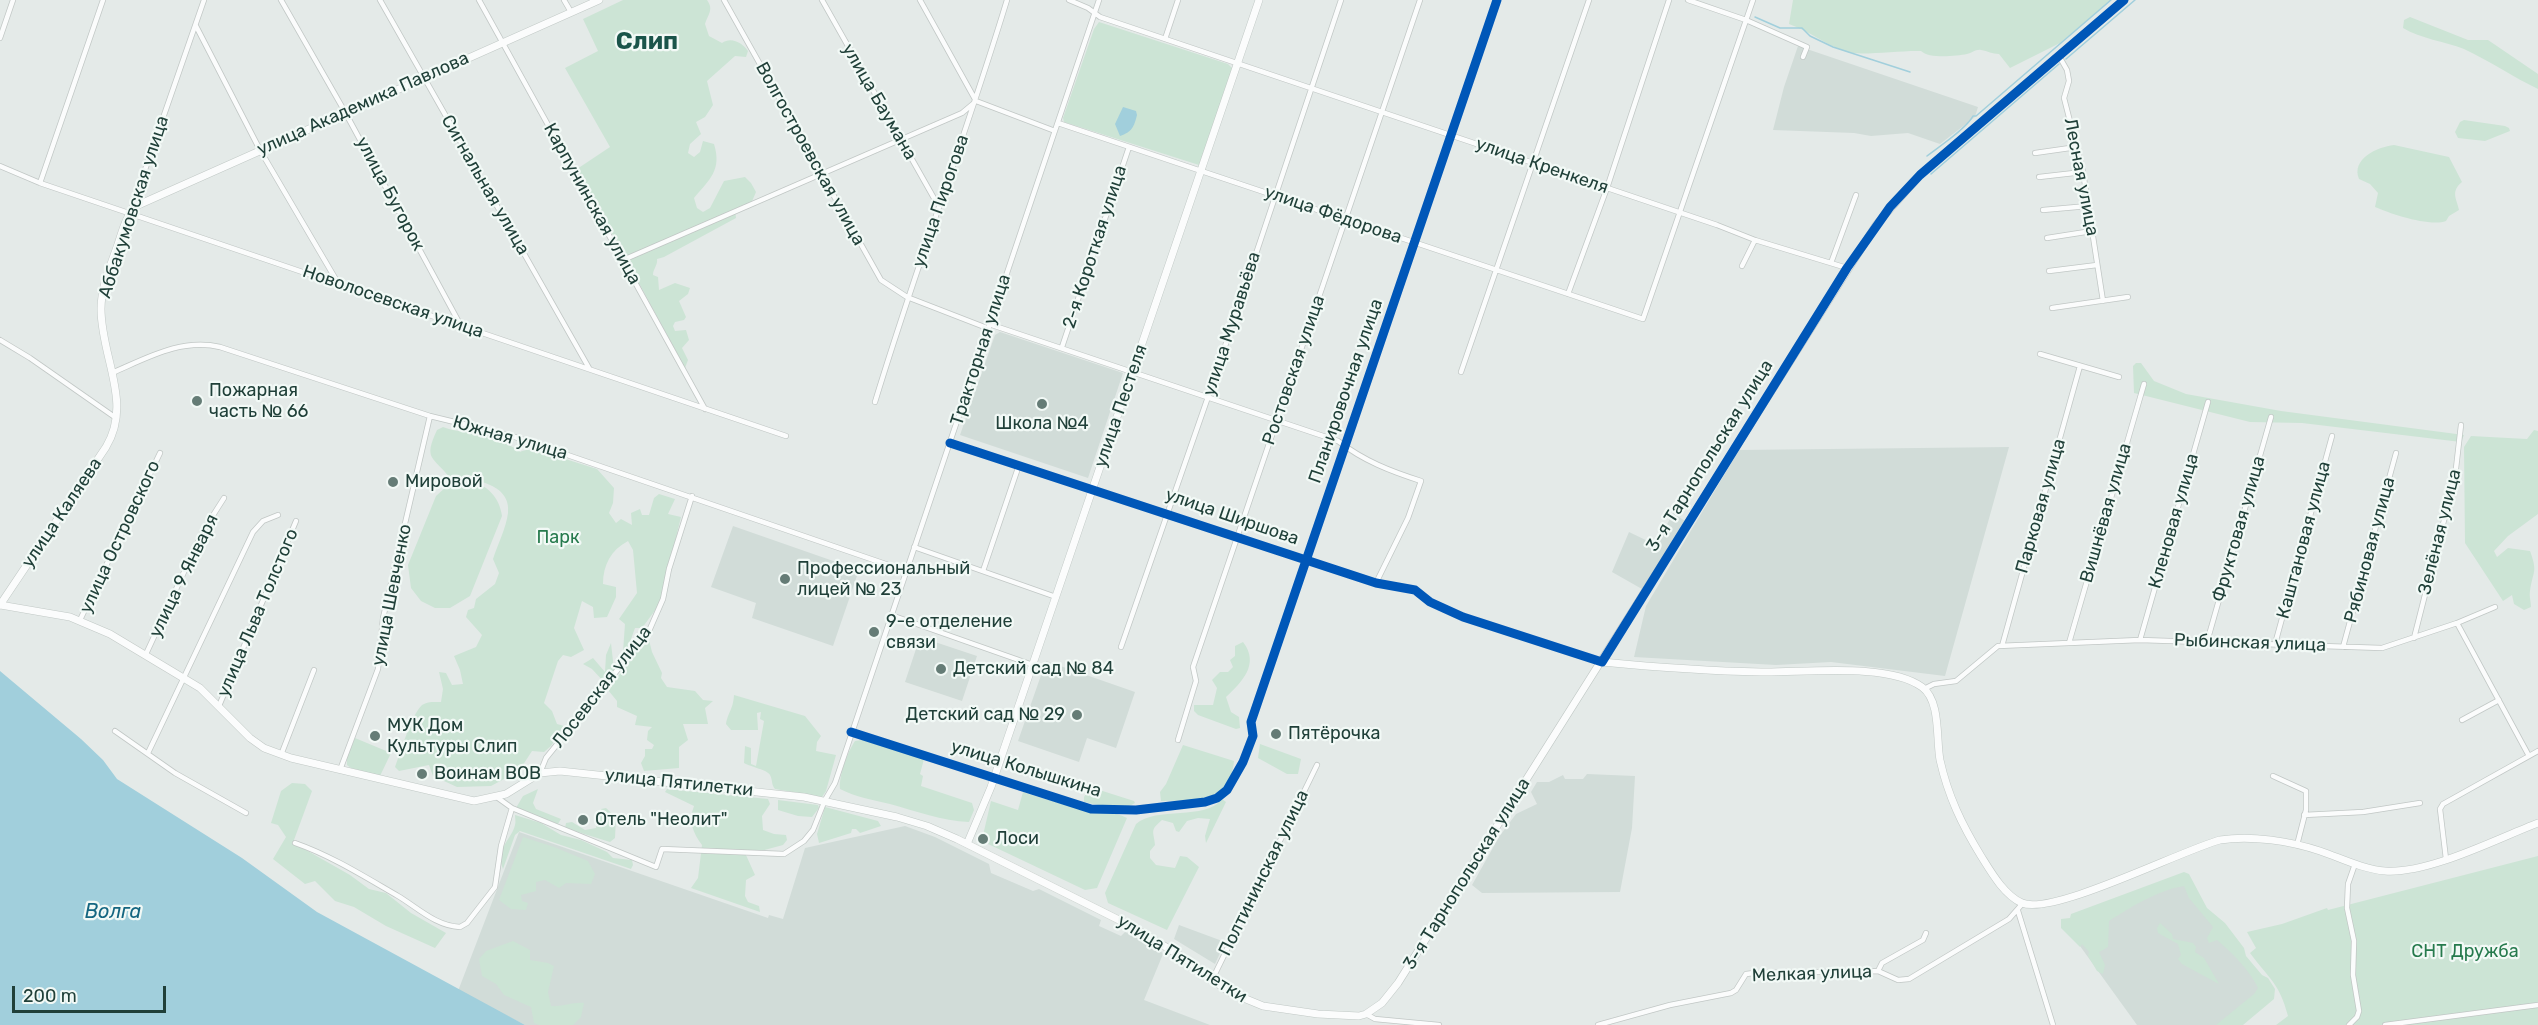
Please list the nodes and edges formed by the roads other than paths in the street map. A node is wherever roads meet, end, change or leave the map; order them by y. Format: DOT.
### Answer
graph roads {
  1 [pos="13,0"];
  2 [pos="103,0"];
  3 [pos="204,0"];
  4 [pos="281,0"];
  5 [pos="380,0"];
  6 [pos="479,0"];
  7 [pos="564,0"];
  8 [pos="599,0"];
  9 [pos="724,0"];
  10 [pos="822,0"];
  11 [pos="920,0"];
  12 [pos="1007,0"];
  13 [pos="1069,0"];
  14 [pos="1099,0"];
  15 [pos="1178,0"];
  16 [pos="1259,0"];
  17 [pos="1341,0"];
  18 [pos="1420,0"];
  19 [pos="1497,0"];
  20 [pos="1589,0"];
  21 [pos="1669,0"];
  22 [pos="1688,0"];
  23 [pos="1753,0"];
  24 [pos="2124,0"];
  25 [pos="571,12"];
  26 [pos="1094,13"];
  27 [pos="1746,20"];
  28 [pos="196,26"];
  29 [pos="0,38"];
  30 [pos="1165,39"];
  31 [pos="502,43"];
  32 [pos="2059,56"];
  33 [pos="1803,57"];
  34 [pos="1238,64"];
  35 [pos="424,78"];
  36 [pos="1310,89"];
  37 [pos="976,101"];
  38 [pos="345,112"];
  39 [pos="1381,112"];
  40 [pos="1058,123"];
  41 [pos="1055,131"];
  42 [pos="1451,135"];
  43 [pos="900,139"];
  44 [pos="1129,147"];
  45 [pos="2077,147"];
  46 [pos="260,150"];
  47 [pos="2035,153"];
  48 [pos="1531,163"];
  49 [pos="0,166"];
  50 [pos="1202,171"];
  51 [pos="2083,172"];
  52 [pos="822,174"];
  53 [pos="2039,177"];
  54 [pos="40,183"];
  55 [pos="1607,188"];
  56 [pos="1856,195"];
  57 [pos="1275,196"];
  58 [pos="939,202"];
  59 [pos="2088,206"];
  60 [pos="2043,210"];
  61 [pos="1679,212"];
  62 [pos="130,213"];
  63 [pos="1345,219"];
  64 [pos="2092,231"];
  65 [pos="2047,238"];
  66 [pos="1755,240"];
  67 [pos="1414,243"];
  68 [pos="622,260"];
  69 [pos="1831,263"];
  70 [pos="2097,265"];
  71 [pos="1742,266"];
  72 [pos="1847,268"];
  73 [pos="1495,270"];
  74 [pos="2049,271"];
  75 [pos="338,283"];
  76 [pos="1568,294"];
  77 [pos="907,297"];
  78 [pos="2128,297"];
  79 [pos="2103,301"];
  80 [pos="2052,308"];
  81 [pos="461,326"];
  82 [pos="988,326"];
  83 [pos="0,340"];
  84 [pos="1062,347"];
  85 [pos="2040,354"];
  86 [pos="2080,366"];
  87 [pos="590,369"];
  88 [pos="1132,372"];
  89 [pos="1461,372"];
  90 [pos="112,373"];
  91 [pos="2119,378"];
  92 [pos="2144,384"];
  93 [pos="1208,397"];
  94 [pos="875,402"];
  95 [pos="2208,402"];
  96 [pos="705,409"];
  97 [pos="430,416"];
  98 [pos="2271,417"];
  99 [pos="118,419"];
  100 [pos="1277,421"];
  101 [pos="2461,424"];
  102 [pos="786,436"];
  103 [pos="2332,436"];
  104 [pos="950,442"];
  105 [pos="1344,446"];
  106 [pos="160,453"];
  107 [pos="2396,453"];
  108 [pos="1018,465"];
  109 [pos="1092,488"];
  110 [pos="692,496"];
  111 [pos="224,498"];
  112 [pos="1167,512"];
  113 [pos="278,515"];
  114 [pos="296,521"];
  115 [pos="1238,536"];
  116 [pos="914,547"];
  117 [pos="1307,560"];
  118 [pos="906,571"];
  119 [pos="983,572"];
  120 [pos="1376,583"];
  121 [pos="1056,597"];
  122 [pos="0,605"];
  123 [pos="2495,607"];
  124 [pos="891,615"];
  125 [pos="80,620"];
  126 [pos="2457,623"];
  127 [pos="2414,638"];
  128 [pos="2140,640"];
  129 [pos="2207,642"];
  130 [pos="2069,643"];
  131 [pos="2275,644"];
  132 [pos="2000,646"];
  133 [pos="2343,646"];
  134 [pos="1121,647"];
  135 [pos="146,654"];
  136 [pos="1602,662"];
  137 [pos="1033,665"];
  138 [pos="314,670"];
  139 [pos="185,678"];
  140 [pos="1924,689"];
  141 [pos="2499,700"];
  142 [pos="219,706"];
  143 [pos="2462,720"];
  144 [pos="115,731"];
  145 [pos="851,732"];
  146 [pos="1178,740"];
  147 [pos="2538,751"];
  148 [pos="148,753"];
  149 [pos="281,755"];
  150 [pos="2529,756"];
  151 [pos="1317,765"];
  152 [pos="339,770"];
  153 [pos="540,773"];
  154 [pos="2273,776"];
  155 [pos="994,778"];
  156 [pos="1227,790"];
  157 [pos="498,798"];
  158 [pos="825,801"];
  159 [pos="2420,803"];
  160 [pos="512,808"];
  161 [pos="246,813"];
  162 [pos="2304,815"];
  163 [pos="2538,823"];
  164 [pos="295,843"];
  165 [pos="967,844"];
  166 [pos="2297,846"];
  167 [pos="2446,859"];
  168 [pos="2355,864"];
  169 [pos="2023,903"];
  170 [pos="2018,911"];
  171 [pos="1926,933"];
  172 [pos="1878,971"];
  173 [pos="1212,980"];
  174 [pos="2538,1005"];
  175 [pos="1366,1014"];
  176 [pos="1439,1025"];
  177 [pos="1598,1025"];
  178 [pos="2054,1025"];
  179 [pos="2349,1025"];
  180 [pos="2385,1025"];
  1 -- 29 [label="street"];
  2 -- 54 [label="street"];
  3 -- 28 [label="street, Аббакумовская улица"];
  4 -- 38 [label="street, улица Бугорок"];
  5 -- 35 [label="street, Сигнальная улица"];
  6 -- 31 [label="street, Карпунинская улица"];
  7 -- 25 [label="street"];
  8 -- 25 [label="main road, улица Академика Павлова"];
  9 -- 52 [label="street, Волгостроевская улица"];
  10 -- 43 [label="street, улица Баумана"];
  11 -- 37 [label="street"];
  12 -- 37 [label="street, улица Пирогова"];
  13 -- 26 [label="street, улица Кренкеля"];
  14 -- 26 [label="street, Тракторная улица"];
  15 -- 30 [label="street"];
  16 -- 34 [label="main road, улица Пестеля"];
  17 -- 36 [label="street, улица Муравьёва"];
  18 -- 39 [label="street, Ростовская улица"];
  19 -- 42 [label="street, Планировочная улица"];
  20 -- 48 [label="street"];
  21 -- 55 [label="street"];
  22 -- 27 [label="street"];
  23 -- 27 [label="street"];
  24 -- 32 [label="main road, 3-я Тарнопольская улица"];
  25 -- 31 [label="main road, улица Академика Павлова"];
  26 -- 30 [label="street, улица Кренкеля"];
  26 -- 40 [label="street, Тракторная улица"];
  27 -- 33 [label="street"];
  27 -- 61 [label="street"];
  28 -- 46 [label="street"];
  28 -- 62 [label="street, Аббакумовская улица"];
  30 -- 34 [label="street, улица Кренкеля"];
  31 -- 35 [label="main road, улица Академика Павлова"];
  31 -- 68 [label="street, Карпунинская улица"];
  32 -- 45 [label="street, Лесная улица"];
  32 -- 72 [label="main road, 3-я Тарнопольская улица"];
  34 -- 36 [label="street, улица Кренкеля"];
  34 -- 50 [label="main road, улица Пестеля"];
  35 -- 38 [label="main road, улица Академика Павлова"];
  35 -- 87 [label="street, Сигнальная улица"];
  36 -- 39 [label="street, улица Кренкеля"];
  36 -- 57 [label="street, улица Муравьёва"];
  37 -- 41 [label="street"];
  37 -- 43 [label="street"];
  37 -- 58 [label="street, улица Пирогова"];
  38 -- 46 [label="main road, улица Академика Павлова"];
  38 -- 81 [label="street, улица Бугорок"];
  39 -- 42 [label="street, улица Кренкеля"];
  39 -- 63 [label="street, Ростовская улица"];
  40 -- 41 [label="street, Тракторная улица"];
  40 -- 44 [label="street, улица Фёдорова"];
  41 -- 82 [label="street, Тракторная улица"];
  42 -- 48 [label="street, улица Кренкеля"];
  42 -- 67 [label="street, Планировочная улица"];
  43 -- 52 [label="street"];
  43 -- 58 [label="street, улица Баумана"];
  44 -- 50 [label="street, улица Фёдорова"];
  44 -- 84 [label="street, 2-я Короткая улица"];
  45 -- 47 [label="street"];
  45 -- 51 [label="street, Лесная улица"];
  46 -- 62 [label="main road, улица Академика Павлова"];
  46 -- 75 [label="street"];
  48 -- 55 [label="street, улица Кренкеля"];
  48 -- 73 [label="street"];
  49 -- 54 [label="street, Новолосевская улица"];
  50 -- 57 [label="street, улица Фёдорова"];
  50 -- 88 [label="main road, улица Пестеля"];
  51 -- 53 [label="street"];
  51 -- 59 [label="street, Лесная улица"];
  52 -- 68 [label="street"];
  52 -- 77 [label="street, Волгостроевская улица"];
  54 -- 62 [label="street, Новолосевская улица"];
  55 -- 61 [label="street, улица Кренкеля"];
  55 -- 76 [label="street"];
  56 -- 69 [label="street"];
  57 -- 63 [label="street, улица Фёдорова"];
  57 -- 93 [label="street, улица Муравьёва"];
  58 -- 77 [label="street, улица Пирогова"];
  59 -- 60 [label="street"];
  59 -- 64 [label="street, Лесная улица"];
  61 -- 66 [label="street, улица Кренкеля"];
  61 -- 76 [label="street, улица Фёдорова"];
  62 -- 75 [label="street, Новолосевская улица"];
  62 -- 90 [label="main road, Аббакумовская улица"];
  63 -- 67 [label="street, улица Фёдорова"];
  63 -- 100 [label="street, Ростовская улица"];
  64 -- 65 [label="street"];
  64 -- 70 [label="street, Лесная улица"];
  66 -- 69 [label="street, улица Кренкеля"];
  66 -- 71 [label="street"];
  67 -- 73 [label="street, улица Фёдорова"];
  67 -- 105 [label="street, Планировочная улица"];
  68 -- 96 [label="street, Карпунинская улица"];
  69 -- 72 [label="street, улица Кренкеля"];
  70 -- 74 [label="street"];
  70 -- 79 [label="street, Лесная улица"];
  72 -- 136 [label="main road, 3-я Тарнопольская улица"];
  73 -- 76 [label="street, улица Фёдорова"];
  73 -- 89 [label="street"];
  75 -- 81 [label="street, Новолосевская улица"];
  77 -- 82 [label="street, Волгостроевская улица"];
  77 -- 94 [label="street, улица Пирогова"];
  78 -- 79 [label="street"];
  79 -- 80 [label="street"];
  81 -- 87 [label="street, Новолосевская улица"];
  82 -- 84 [label="street, Волгостроевская улица"];
  82 -- 104 [label="street, Тракторная улица"];
  83 -- 99 [label="street"];
  84 -- 88 [label="street, Волгостроевская улица"];
  85 -- 86 [label="street"];
  86 -- 91 [label="street"];
  86 -- 132 [label="street, Парковая улица"];
  87 -- 96 [label="street, Новолосевская улица"];
  88 -- 93 [label="street, Волгостроевская улица"];
  88 -- 109 [label="main road, улица Пестеля"];
  90 -- 97 [label="street, Южная улица"];
  90 -- 99 [label="main road, Аббакумовская улица"];
  92 -- 130 [label="street, Вишнёвая улица"];
  93 -- 100 [label="street, Волгостроевская улица"];
  93 -- 112 [label="street, улица Муравьёва"];
  95 -- 128 [label="street, Кленовая улица"];
  96 -- 102 [label="street, Новолосевская улица"];
  97 -- 110 [label="street, Южная улица"];
  97 -- 152 [label="street, улица Шевченко"];
  98 -- 129 [label="street, Фруктовая улица"];
  99 -- 122 [label="main road, улица Каляева"];
  100 -- 105 [label="street, Волгостроевская улица"];
  100 -- 115 [label="street, Ростовская улица"];
  101 -- 127 [label="street, Зелёная улица"];
  103 -- 131 [label="street, Каштановая улица"];
  104 -- 108 [label="street, улица Ширшова"];
  104 -- 116 [label="street, Тракторная улица"];
  105 -- 117 [label="street, Планировочная улица"];
  105 -- 120 [label="street, Волгостроевская улица"];
  106 -- 125 [label="street, улица Островского"];
  107 -- 133 [label="street, Рябиновая улица"];
  108 -- 109 [label="street, улица Ширшова"];
  108 -- 119 [label="street"];
  109 -- 112 [label="street, улица Ширшова"];
  109 -- 121 [label="main road, улица Пестеля"];
  110 -- 118 [label="street, Южная улица"];
  110 -- 153 [label="street, Лосевская улица"];
  111 -- 135 [label="street, улица 9 Января"];
  112 -- 115 [label="street, улица Ширшова"];
  112 -- 134 [label="street, улица Муравьёва"];
  113 -- 139 [label="street"];
  114 -- 142 [label="street, улица Льва Толстого"];
  115 -- 117 [label="street, улица Ширшова"];
  115 -- 146 [label="street, Ростовская улица"];
  116 -- 118 [label="street, Тракторная улица"];
  116 -- 119 [label="street"];
  117 -- 120 [label="street, улица Ширшова"];
  117 -- 156 [label="street, Планировочная улица"];
  118 -- 124 [label="street, Тракторная улица"];
  119 -- 121 [label="street"];
  120 -- 136 [label="street, улица Ширшова"];
  121 -- 137 [label="main road, улица Пестеля"];
  122 -- 125 [label="main road"];
  123 -- 126 [label="street, Рыбинская улица"];
  124 -- 137 [label="street"];
  124 -- 145 [label="street, Тракторная улица"];
  125 -- 135 [label="main road"];
  126 -- 127 [label="street, Рыбинская улица"];
  126 -- 141 [label="street"];
  127 -- 133 [label="street, Рыбинская улица"];
  128 -- 129 [label="street, Рыбинская улица"];
  128 -- 130 [label="street, Рыбинская улица"];
  129 -- 131 [label="street, Рыбинская улица"];
  130 -- 132 [label="street, Рыбинская улица"];
  131 -- 133 [label="street, Рыбинская улица"];
  132 -- 140 [label="street"];
  135 -- 139 [label="main road"];
  136 -- 140 [label="main road"];
  136 -- 175 [label="main road, 3-я Тарнопольская улица"];
  137 -- 155 [label="main road, улица Пестеля"];
  138 -- 149 [label="street"];
  139 -- 142 [label="main road"];
  139 -- 148 [label="street"];
  140 -- 169 [label="main road"];
  141 -- 143 [label="street"];
  141 -- 150 [label="street"];
  142 -- 149 [label="main road"];
  144 -- 148 [label="street"];
  145 -- 155 [label="street, улица Колышкина"];
  145 -- 158 [label="street, Тракторная улица"];
  147 -- 150 [label="street"];
  148 -- 161 [label="street"];
  149 -- 152 [label="main road"];
  150 -- 167 [label="street"];
  151 -- 173 [label="street, Полтининская улица"];
  152 -- 157 [label="main road"];
  153 -- 157 [label="main road"];
  153 -- 158 [label="main road, улица Пятилетки"];
  154 -- 162 [label="street"];
  155 -- 156 [label="street, улица Колышкина"];
  155 -- 165 [label="main road, улица Пестеля"];
  157 -- 160 [label="street"];
  158 -- 160 [label="street, Тракторная улица"];
  158 -- 165 [label="main road, улица Пятилетки"];
  159 -- 162 [label="street"];
  160 -- 164 [label="street"];
  162 -- 166 [label="street"];
  163 -- 167 [label="main road"];
  165 -- 173 [label="main road, улица Пятилетки"];
  166 -- 168 [label="main road"];
  166 -- 169 [label="main road"];
  167 -- 168 [label="main road"];
  168 -- 179 [label="street"];
  169 -- 170 [label="street"];
  170 -- 172 [label="street, Мелкая улица"];
  170 -- 178 [label="street"];
  171 -- 172 [label="street"];
  172 -- 177 [label="street, Мелкая улица"];
  173 -- 175 [label="main road, улица Пятилетки"];
  174 -- 180 [label="street"];
  175 -- 176 [label="street"];
}
